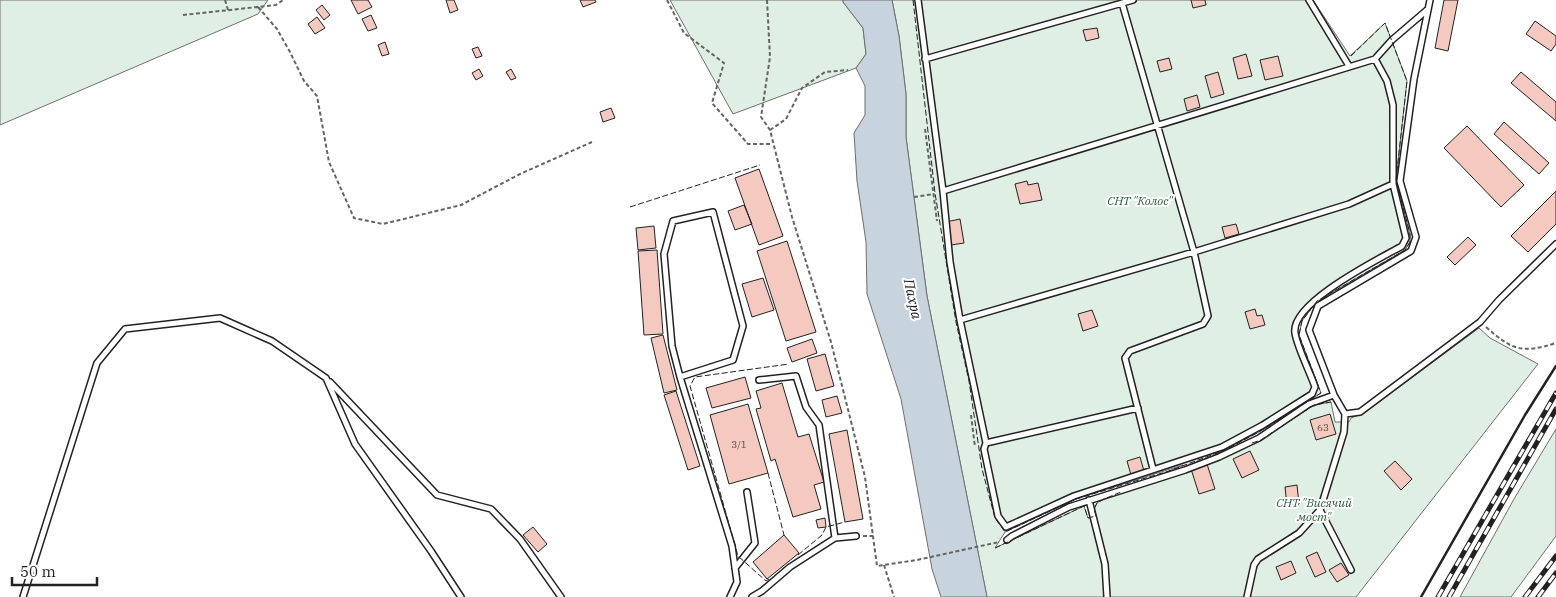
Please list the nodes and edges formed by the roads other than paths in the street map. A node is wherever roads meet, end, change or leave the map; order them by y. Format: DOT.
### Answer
graph roads {
  1 [pos="918,0"];
  2 [pos="1132,0"];
  3 [pos="1308,0"];
  4 [pos="1430,0"];
  5 [pos="1122,3"];
  6 [pos="1427,10"];
  7 [pos="925,59"];
  8 [pos="1375,59"];
  9 [pos="1349,66"];
  10 [pos="1158,125"];
  11 [pos="1393,184"];
  12 [pos="943,191"];
  13 [pos="1556,244"];
  14 [pos="1194,252"];
  15 [pos="960,320"];
  16 [pos="680,377"];
  17 [pos="326,378"];
  18 [pos="759,380"];
  19 [pos="1334,395"];
  20 [pos="1138,408"];
  21 [pos="1345,414"];
  22 [pos="986,443"];
  23 [pos="1152,469"];
  24 [pos="747,492"];
  25 [pos="1089,500"];
  26 [pos="1320,510"];
  27 [pos="856,536"];
  28 [pos="835,538"];
  29 [pos="1006,540"];
  30 [pos="735,568"];
  31 [pos="1351,570"];
  32 [pos="23,597"];
  33 [pos="461,597"];
  34 [pos="561,597"];
  35 [pos="730,597"];
  36 [pos="752,597"];
  37 [pos="1107,597"];
  38 [pos="1247,597"];
  1 -- 7 [label="lane"];
  2 -- 5 [label="lane"];
  3 -- 9 [label="lane"];
  4 -- 6 [label="lane"];
  5 -- 7 [label="lane"];
  5 -- 10 [label="lane"];
  6 -- 8 [label="lane"];
  6 -- 19 [label="lane"];
  7 -- 12 [label="lane"];
  8 -- 9 [label="lane"];
  8 -- 11 [label="lane"];
  9 -- 10 [label="lane"];
  10 -- 12 [label="lane"];
  10 -- 14 [label="lane"];
  11 -- 14 [label="lane"];
  11 -- 23 [label="lane"];
  12 -- 15 [label="lane"];
  13 -- 21 [label="lane"];
  14 -- 15 [label="lane"];
  14 -- 20 [label="lane"];
  15 -- 22 [label="lane"];
  16 -- 16 [label="lane"];
  16 -- 30 [label="lane"];
  17 -- 32 [label="lane"];
  17 -- 33 [label="lane"];
  17 -- 34 [label="lane"];
  18 -- 28 [label="lane"];
  19 -- 21 [label="lane"];
  19 -- 25 [label="lane"];
  20 -- 22 [label="lane"];
  20 -- 23 [label="lane"];
  21 -- 26 [label="lane"];
  22 -- 23 [label="lane"];
  24 -- 30 [label="lane"];
  25 -- 29 [label="lane"];
  25 -- 37 [label="lane"];
  26 -- 31 [label="lane"];
  26 -- 38 [label="lane"];
  27 -- 28 [label="lane"];
  28 -- 36 [label="lane"];
  30 -- 35 [label="lane"];
}
